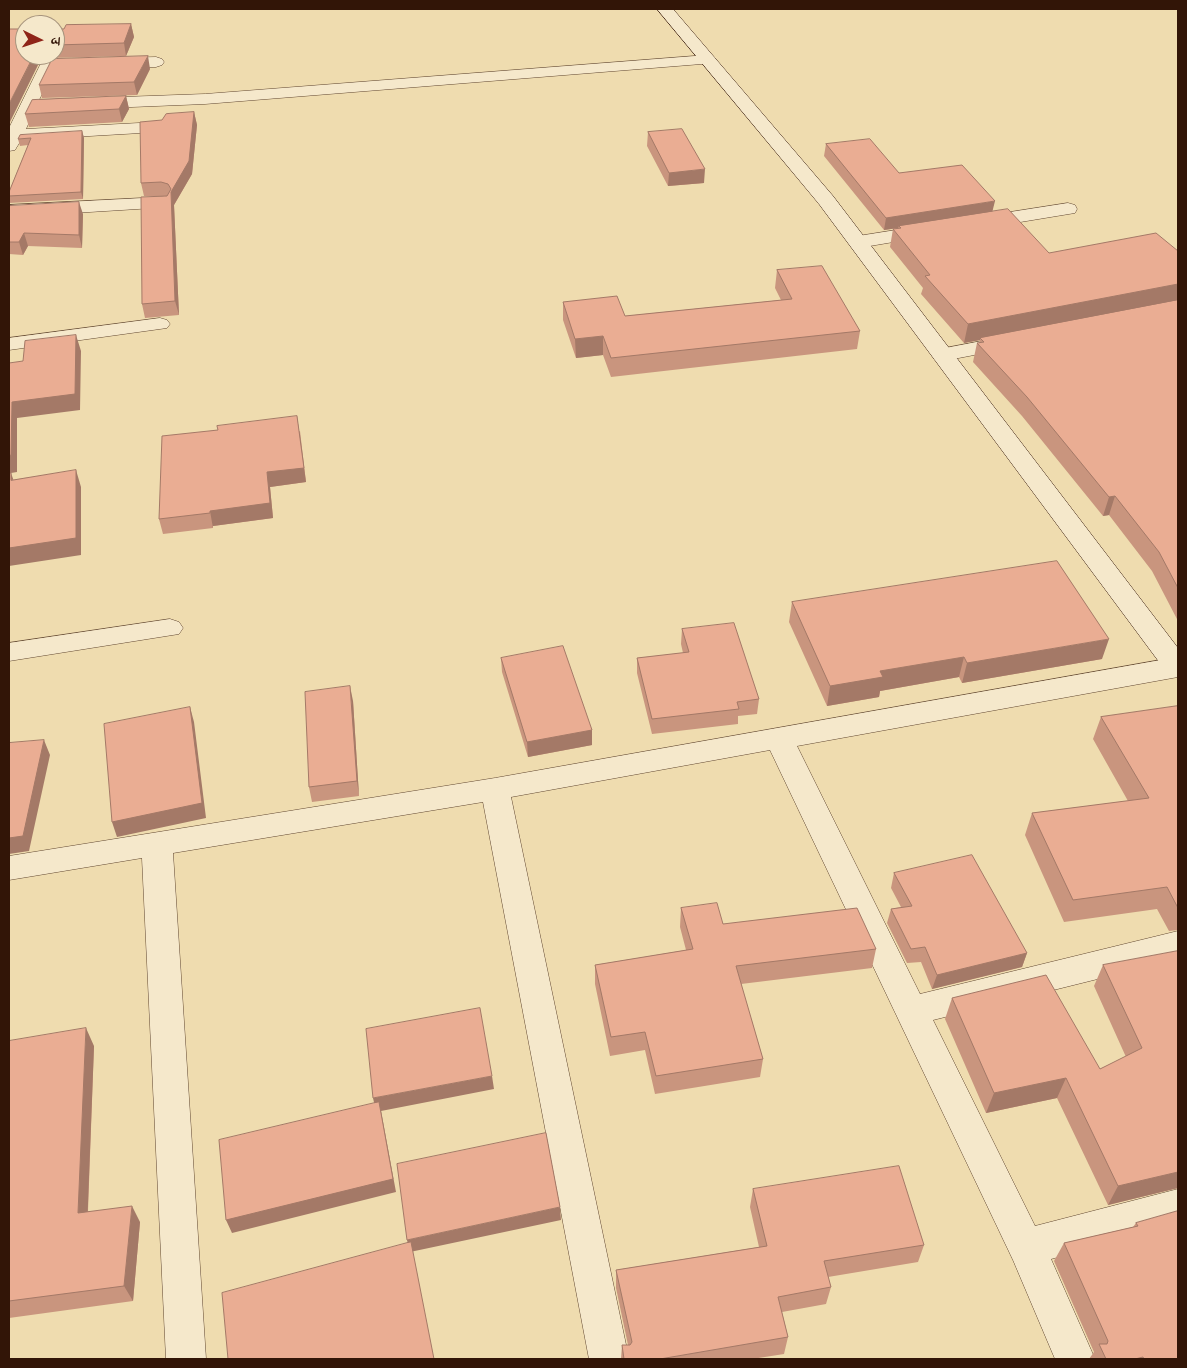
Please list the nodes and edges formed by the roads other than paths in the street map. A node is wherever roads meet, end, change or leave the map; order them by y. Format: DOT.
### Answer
graph roads {
  1 [pos="665,9"];
  2 [pos="708,60"];
  3 [pos="156,62"];
  4 [pos="28,106"];
  5 [pos="158,127"];
  6 [pos="11,140"];
  7 [pos="163,203"];
  8 [pos="1068,208"];
  9 [pos="9,211"];
  10 [pos="963,225"];
  11 [pos="944,228"];
  12 [pos="858,242"];
  13 [pos="160,324"];
  14 [pos="1031,337"];
  15 [pos="9,344"];
  16 [pos="943,355"];
  17 [pos="170,628"];
  18 [pos="9,652"];
  19 [pos="1178,667"];
  20 [pos="778,738"];
  21 [pos="495,789"];
  22 [pos="157,845"];
  23 [pos="9,868"];
  24 [pos="1178,944"];
  25 [pos="912,1011"];
  26 [pos="1178,1207"];
  27 [pos="1026,1247"];
  28 [pos="186,1359"];
  29 [pos="609,1359"];
  30 [pos="1075,1359"];
  1 -- 2 [label="street"];
  2 -- 4 [label="street"];
  2 -- 12 [label="street"];
  3 -- 4 [label="street"];
  4 -- 6 [label="street"];
  5 -- 6 [label="street"];
  7 -- 9 [label="street"];
  8 -- 10 [label="street"];
  11 -- 12 [label="street"];
  12 -- 16 [label="street"];
  13 -- 15 [label="street"];
  14 -- 16 [label="street"];
  16 -- 19 [label="street"];
  17 -- 18 [label="street"];
  19 -- 20 [label="street"];
  20 -- 21 [label="street"];
  20 -- 25 [label="street"];
  21 -- 22 [label="street"];
  21 -- 29 [label="street"];
  22 -- 23 [label="street"];
  22 -- 28 [label="street"];
  24 -- 25 [label="street"];
  25 -- 27 [label="street"];
  26 -- 27 [label="street"];
  27 -- 30 [label="street"];
}
